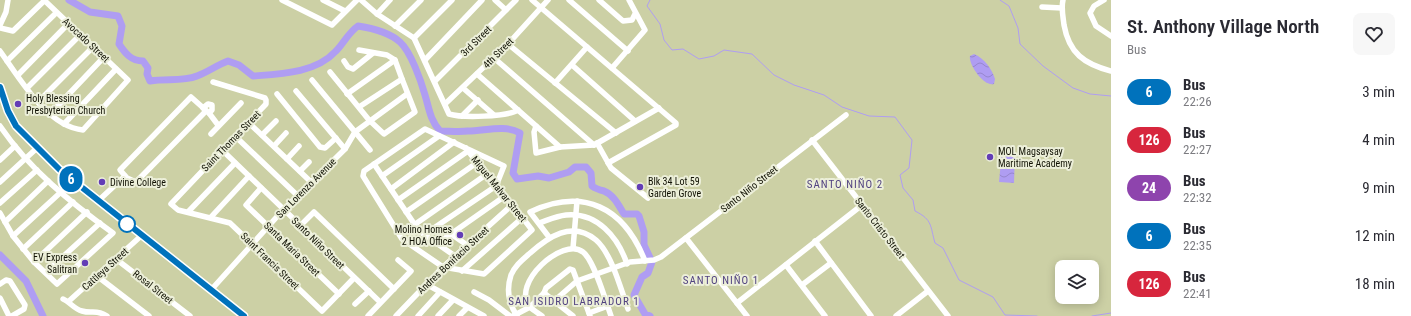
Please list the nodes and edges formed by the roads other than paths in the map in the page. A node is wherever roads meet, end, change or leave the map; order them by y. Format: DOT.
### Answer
graph roads {
  1 [pos="8,0"];
  2 [pos="44,0"];
  3 [pos="282,0"];
  4 [pos="323,0"];
  5 [pos="357,0"];
  6 [pos="361,0"];
  7 [pos="390,0"];
  8 [pos="421,0"];
  9 [pos="452,0"];
  10 [pos="482,0"];
  11 [pos="495,0"];
  12 [pos="516,0"];
  13 [pos="532,0"];
  14 [pos="548,0"];
  15 [pos="569,0"];
  16 [pos="599,0"];
  17 [pos="629,0"];
  18 [pos="1063,0"];
  19 [pos="1104,0"];
  20 [pos="1042,7"];
  21 [pos="541,8"];
  22 [pos="1062,8"];
  23 [pos="506,10"];
  24 [pos="346,11"];
  25 [pos="56,13"];
  26 [pos="377,14"];
  27 [pos="635,14"];
  28 [pos="68,24"];
  29 [pos="395,26"];
  30 [pos="0,27"];
  31 [pos="80,35"];
  32 [pos="1111,36"];
  33 [pos="414,38"];
  34 [pos="508,44"];
  35 [pos="587,46"];
  36 [pos="93,47"];
  37 [pos="359,50"];
  38 [pos="0,51"];
  39 [pos="628,51"];
  40 [pos="373,53"];
  41 [pos="104,57"];
  42 [pos="494,58"];
  43 [pos="395,60"];
  44 [pos="425,60"];
  45 [pos="7,61"];
  46 [pos="344,61"];
  47 [pos="572,65"];
  48 [pos="612,68"];
  49 [pos="116,69"];
  50 [pos="1111,71"];
  51 [pos="330,72"];
  52 [pos="477,74"];
  53 [pos="18,75"];
  54 [pos="402,79"];
  55 [pos="312,80"];
  56 [pos="435,81"];
  57 [pos="213,82"];
  58 [pos="556,83"];
  59 [pos="0,87"];
  60 [pos="26,88"];
  61 [pos="463,88"];
  62 [pos="296,91"];
  63 [pos="277,94"];
  64 [pos="347,94"];
  65 [pos="407,94"];
  66 [pos="478,100"];
  67 [pos="38,102"];
  68 [pos="241,103"];
  69 [pos="445,104"];
  70 [pos="359,107"];
  71 [pos="659,108"];
  72 [pos="518,110"];
  73 [pos="206,111"];
  74 [pos="49,115"];
  75 [pos="494,115"];
  76 [pos="846,115"];
  77 [pos="462,116"];
  78 [pos="369,120"];
  79 [pos="276,121"];
  80 [pos="635,121"];
  81 [pos="249,123"];
  82 [pos="64,124"];
  83 [pos="218,125"];
  84 [pos="0,126"];
  85 [pos="536,126"];
  86 [pos="355,132"];
  87 [pos="286,133"];
  88 [pos="616,133"];
  89 [pos="2,134"];
  90 [pos="210,134"];
  91 [pos="262,135"];
  92 [pos="236,136"];
  93 [pos="439,136"];
  94 [pos="336,138"];
  95 [pos="812,140"];
  96 [pos="454,142"];
  97 [pos="595,144"];
  98 [pos="15,146"];
  99 [pos="274,146"];
  100 [pos="300,146"];
  101 [pos="560,146"];
  102 [pos="37,148"];
  103 [pos="345,148"];
  104 [pos="467,149"];
  105 [pos="222,150"];
  106 [pos="370,150"];
  107 [pos="26,158"];
  108 [pos="287,159"];
  109 [pos="0,160"];
  110 [pos="309,162"];
  111 [pos="478,162"];
  112 [pos="235,163"];
  113 [pos="608,163"];
  114 [pos="374,164"];
  115 [pos="37,170"];
  116 [pos="300,171"];
  117 [pos="487,174"];
  118 [pos="249,176"];
  119 [pos="382,176"];
  120 [pos="126,177"];
  121 [pos="48,181"];
  122 [pos="0,182"];
  123 [pos="311,182"];
  124 [pos="496,186"];
  125 [pos="261,188"];
  126 [pos="391,189"];
  127 [pos="61,192"];
  128 [pos="298,196"];
  129 [pos="505,196"];
  130 [pos="648,198"];
  131 [pos="398,200"];
  132 [pos="577,201"];
  133 [pos="73,202"];
  134 [pos="99,202"];
  135 [pos="0,203"];
  136 [pos="171,204"];
  137 [pos="512,205"];
  138 [pos="862,205"];
  139 [pos="283,210"];
  140 [pos="87,212"];
  141 [pos="188,212"];
  142 [pos="406,212"];
  143 [pos="0,213"];
  144 [pos="576,215"];
  145 [pos="210,217"];
  146 [pos="522,218"];
  147 [pos="5,222"];
  148 [pos="100,223"];
  149 [pos="539,223"];
  150 [pos="300,225"];
  151 [pos="414,225"];
  152 [pos="269,227"];
  153 [pos="574,232"];
  154 [pos="425,234"];
  155 [pos="451,234"];
  156 [pos="13,236"];
  157 [pos="141,236"];
  158 [pos="549,237"];
  159 [pos="686,238"];
  160 [pos="815,241"];
  161 [pos="438,243"];
  162 [pos="252,245"];
  163 [pos="467,246"];
  164 [pos="573,248"];
  165 [pos="23,249"];
  166 [pos="455,256"];
  167 [pos="116,258"];
  168 [pos="398,260"];
  169 [pos="646,261"];
  170 [pos="34,262"];
  171 [pos="831,263"];
  172 [pos="626,264"];
  173 [pos="786,265"];
  174 [pos="443,267"];
  175 [pos="612,268"];
  176 [pos="462,271"];
  177 [pos="46,272"];
  178 [pos="595,274"];
  179 [pos="97,276"];
  180 [pos="354,278"];
  181 [pos="577,281"];
  182 [pos="0,284"];
  183 [pos="426,284"];
  184 [pos="802,286"];
  185 [pos="394,289"];
  186 [pos="211,290"];
  187 [pos="368,291"];
  188 [pos="928,291"];
  189 [pos="440,292"];
  190 [pos="474,292"];
  191 [pos="544,293"];
  192 [pos="339,294"];
  193 [pos="0,298"];
  194 [pos="453,300"];
  195 [pos="554,301"];
  196 [pos="380,302"];
  197 [pos="737,303"];
  198 [pos="355,304"];
  199 [pos="608,306"];
  200 [pos="530,307"];
  201 [pos="467,308"];
  202 [pos="628,309"];
  203 [pos="590,314"];
  204 [pos="11,316"];
  205 [pos="107,316"];
  206 [pos="149,316"];
  207 [pos="190,316"];
  208 [pos="244,316"];
  209 [pos="368,316"];
  210 [pos="396,316"];
  211 [pos="418,316"];
  212 [pos="438,316"];
  213 [pos="459,316"];
  214 [pos="484,316"];
  215 [pos="514,316"];
  216 [pos="542,316"];
  217 [pos="573,316"];
  218 [pos="611,316"];
  219 [pos="748,316"];
  220 [pos="825,316"];
  221 [pos="871,316"];
  222 [pos="896,316"];
  223 [pos="948,316"];
  1 -- 30 [label="street"];
  2 -- 25 [label="street, Avocado Street"];
  2 -- 30 [label="street"];
  3 -- 24 [label="street"];
  4 -- 24 [label="street"];
  5 -- 24 [label="street"];
  6 -- 26 [label="street"];
  7 -- 26 [label="street"];
  8 -- 29 [label="street"];
  9 -- 33 [label="street"];
  10 -- 44 [label="street"];
  11 -- 23 [label="street"];
  12 -- 23 [label="street, 3rd Street"];
  13 -- 21 [label="street"];
  14 -- 21 [label="street, 4th Street"];
  15 -- 39 [label="street"];
  16 -- 27 [label="street"];
  17 -- 27 [label="street"];
  18 -- 22 [label="street"];
  19 -- 32 [label="street"];
  20 -- 22 [label="street"];
  21 -- 34 [label="street, 4th Street"];
  21 -- 35 [label="street"];
  22 -- 50 [label="street"];
  23 -- 56 [label="street, 3rd Street"];
  25 -- 28 [label="street, Avocado Street"];
  25 -- 45 [label="street"];
  26 -- 29 [label="street"];
  27 -- 39 [label="street"];
  28 -- 31 [label="street, Avocado Street"];
  28 -- 53 [label="street"];
  29 -- 33 [label="street"];
  31 -- 36 [label="street, Avocado Street"];
  31 -- 60 [label="street"];
  33 -- 44 [label="street"];
  34 -- 42 [label="street, 4th Street"];
  34 -- 58 [label="street"];
  35 -- 47 [label="street"];
  35 -- 48 [label="street"];
  36 -- 41 [label="street, Avocado Street"];
  36 -- 67 [label="street"];
  37 -- 40 [label="street"];
  38 -- 45 [label="street"];
  39 -- 48 [label="street"];
  40 -- 43 [label="street"];
  40 -- 46 [label="street"];
  41 -- 49 [label="street, Avocado Street"];
  41 -- 74 [label="street"];
  42 -- 52 [label="street, 4th Street"];
  42 -- 97 [label="street"];
  43 -- 54 [label="street"];
  43 -- 64 [label="street"];
  44 -- 56 [label="street"];
  45 -- 53 [label="street"];
  47 -- 58 [label="street"];
  47 -- 80 [label="street"];
  48 -- 71 [label="street"];
  49 -- 82 [label="street"];
  49 -- 82 [label="street, Avocado Street"];
  51 -- 64 [label="street"];
  52 -- 61 [label="street, 4th Street"];
  52 -- 72 [label="street"];
  53 -- 60 [label="street"];
  54 -- 65 [label="street"];
  54 -- 70 [label="street"];
  55 -- 86 [label="street"];
  56 -- 69 [label="street"];
  57 -- 81 [label="street, Saint Thomas Street"];
  58 -- 88 [label="street"];
  59 -- 102 [label="main road"];
  60 -- 67 [label="street"];
  61 -- 66 [label="street"];
  61 -- 69 [label="street, 4th Street"];
  62 -- 94 [label="street"];
  63 -- 94 [label="street"];
  64 -- 70 [label="street"];
  65 -- 78 [label="street, San Lorenzo Avenue"];
  65 -- 78 [label="street"];
  66 -- 75 [label="street"];
  66 -- 77 [label="street"];
  67 -- 74 [label="street"];
  68 -- 83 [label="street"];
  69 -- 77 [label="street"];
  70 -- 78 [label="street"];
  71 -- 80 [label="street"];
  71 -- 113 [label="street"];
  72 -- 75 [label="street"];
  72 -- 85 [label="street"];
  73 -- 83 [label="street"];
  73 -- 120 [label="street"];
  73 -- 120 [label="street"];
  74 -- 82 [label="street"];
  75 -- 77 [label="street"];
  76 -- 95 [label="street, Santo Niño Street"];
  78 -- 86 [label="street, San Lorenzo Avenue"];
  79 -- 91 [label="street"];
  80 -- 88 [label="street"];
  81 -- 91 [label="street"];
  81 -- 92 [label="street, Saint Thomas Street"];
  83 -- 90 [label="street"];
  84 -- 89 [label="street"];
  85 -- 101 [label="street"];
  85 -- 101 [label="street"];
  86 -- 103 [label="street, San Lorenzo Avenue"];
  86 -- 106 [label="street"];
  87 -- 99 [label="street"];
  88 -- 97 [label="street"];
  89 -- 98 [label="street"];
  91 -- 99 [label="street"];
  92 -- 105 [label="street, Saint Thomas Street"];
  92 -- 128 [label="street"];
  93 -- 96 [label="street"];
  93 -- 114 [label="street"];
  93 -- 119 [label="street"];
  94 -- 103 [label="street"];
  95 -- 138 [label="street, Santo Cristo Street"];
  95 -- 159 [label="street, Santo Niño Street"];
  96 -- 104 [label="street"];
  96 -- 126 [label="street"];
  97 -- 101 [label="street"];
  97 -- 113 [label="street"];
  98 -- 107 [label="street"];
  98 -- 109 [label="street"];
  99 -- 108 [label="street"];
  100 -- 108 [label="street"];
  102 -- 107 [label="street"];
  102 -- 134 [label="main road"];
  103 -- 123 [label="street, San Lorenzo Avenue"];
  104 -- 111 [label="street, Miguel Malvar Street"];
  104 -- 124 [label="street"];
  104 -- 131 [label="street"];
  105 -- 112 [label="street, Santo Niño Street"];
  105 -- 136 [label="street, Saint Thomas Street"];
  107 -- 115 [label="street"];
  107 -- 122 [label="street"];
  108 -- 116 [label="street"];
  110 -- 116 [label="street"];
  111 -- 117 [label="street, Miguel Malvar Street"];
  111 -- 142 [label="street"];
  112 -- 118 [label="street, Santo Niño Street"];
  112 -- 141 [label="street"];
  113 -- 130 [label="street"];
  114 -- 119 [label="street"];
  114 -- 174 [label="street"];
  115 -- 121 [label="street"];
  115 -- 135 [label="street"];
  116 -- 123 [label="street"];
  117 -- 124 [label="street, Miguel Malvar Street"];
  117 -- 151 [label="street"];
  118 -- 125 [label="street, Santo Niño Street"];
  118 -- 145 [label="street"];
  119 -- 126 [label="street"];
  120 -- 134 [label="street"];
  121 -- 127 [label="street"];
  121 -- 147 [label="street"];
  123 -- 128 [label="street, San Lorenzo Avenue"];
  124 -- 129 [label="street, Miguel Malvar Street"];
  124 -- 154 [label="street"];
  125 -- 139 [label="street, Santo Niño Street"];
  125 -- 152 [label="street, Santa Maria Street"];
  126 -- 131 [label="street"];
  127 -- 133 [label="street"];
  127 -- 156 [label="street"];
  128 -- 139 [label="street, San Lorenzo Avenue"];
  129 -- 137 [label="street, Miguel Malvar Street"];
  129 -- 155 [label="street"];
  131 -- 142 [label="street"];
  132 -- 144 [label="street"];
  132 -- 149 [label="street"];
  132 -- 169 [label="street"];
  133 -- 140 [label="street"];
  133 -- 165 [label="street"];
  134 -- 157 [label="main road"];
  136 -- 141 [label="street, Saint Francis Street"];
  137 -- 146 [label="street, Miguel Malvar Street"];
  137 -- 163 [label="street, Andres Bonifacio Street"];
  138 -- 160 [label="street"];
  138 -- 188 [label="street, Santo Cristo Street"];
  139 -- 150 [label="street, Santo Niño Street"];
  139 -- 152 [label="street, San Lorenzo Avenue"];
  140 -- 148 [label="street"];
  140 -- 170 [label="street"];
  141 -- 145 [label="street, Saint Francis Street"];
  142 -- 151 [label="street"];
  143 -- 147 [label="street"];
  144 -- 149 [label="street"];
  144 -- 153 [label="street"];
  144 -- 172 [label="street"];
  145 -- 162 [label="street, Saint Francis Street"];
  146 -- 176 [label="street"];
  146 -- 176 [label="street, Miguel Malvar Street"];
  147 -- 156 [label="street"];
  148 -- 177 [label="street"];
  148 -- 177 [label="street"];
  149 -- 158 [label="street"];
  150 -- 180 [label="street, Santo Niño Street"];
  150 -- 185 [label="street"];
  151 -- 154 [label="street"];
  152 -- 162 [label="street, San Lorenzo Avenue"];
  152 -- 192 [label="street, Santa Maria Street"];
  153 -- 158 [label="street"];
  153 -- 164 [label="street"];
  153 -- 175 [label="street"];
  154 -- 161 [label="street"];
  155 -- 161 [label="street"];
  155 -- 163 [label="street"];
  156 -- 165 [label="street"];
  157 -- 167 [label="street, Cattleya Street"];
  157 -- 186 [label="main road"];
  158 -- 215 [label="street"];
  159 -- 169 [label="street, Santo Niño Street"];
  159 -- 197 [label="street"];
  160 -- 171 [label="street"];
  160 -- 173 [label="street"];
  161 -- 166 [label="street"];
  162 -- 186 [label="street, San Lorenzo Avenue"];
  162 -- 192 [label="street, Saint Francis Street"];
  163 -- 166 [label="street, Andres Bonifacio Street"];
  164 -- 178 [label="street"];
  164 -- 200 [label="street"];
  165 -- 170 [label="street"];
  166 -- 174 [label="street, Andres Bonifacio Street"];
  167 -- 179 [label="street, Cattleya Street"];
  167 -- 207 [label="street, Rosal Street"];
  168 -- 185 [label="street"];
  169 -- 172 [label="street"];
  170 -- 177 [label="street"];
  171 -- 184 [label="street"];
  171 -- 221 [label="street"];
  172 -- 175 [label="street"];
  173 -- 184 [label="street"];
  173 -- 197 [label="street"];
  174 -- 176 [label="street"];
  174 -- 183 [label="street, Andres Bonifacio Street"];
  175 -- 178 [label="street"];
  175 -- 202 [label="street"];
  178 -- 181 [label="street"];
  178 -- 199 [label="street"];
  179 -- 205 [label="street, Cattleya Street"];
  179 -- 206 [label="street"];
  180 -- 187 [label="street, Santo Niño Street"];
  180 -- 192 [label="street, Saint Francis Street"];
  181 -- 191 [label="street"];
  181 -- 195 [label="street"];
  181 -- 203 [label="street"];
  182 -- 204 [label="street"];
  183 -- 189 [label="street"];
  183 -- 210 [label="street, Andres Bonifacio Street"];
  184 -- 220 [label="street"];
  185 -- 196 [label="street"];
  186 -- 208 [label="main road"];
  187 -- 196 [label="street, Santo Niño Street"];
  187 -- 198 [label="street"];
  188 -- 222 [label="street"];
  188 -- 223 [label="street, Santo Cristo Street"];
  189 -- 194 [label="street"];
  189 -- 211 [label="street"];
  190 -- 215 [label="street"];
  191 -- 195 [label="street"];
  191 -- 200 [label="street"];
  193 -- 204 [label="street"];
  194 -- 201 [label="street"];
  194 -- 212 [label="street"];
  195 -- 217 [label="street"];
  196 -- 209 [label="street"];
  197 -- 219 [label="street"];
  199 -- 203 [label="street"];
  199 -- 218 [label="street"];
  200 -- 215 [label="street"];
  200 -- 216 [label="street"];
  201 -- 213 [label="street"];
  201 -- 214 [label="street"];
}
